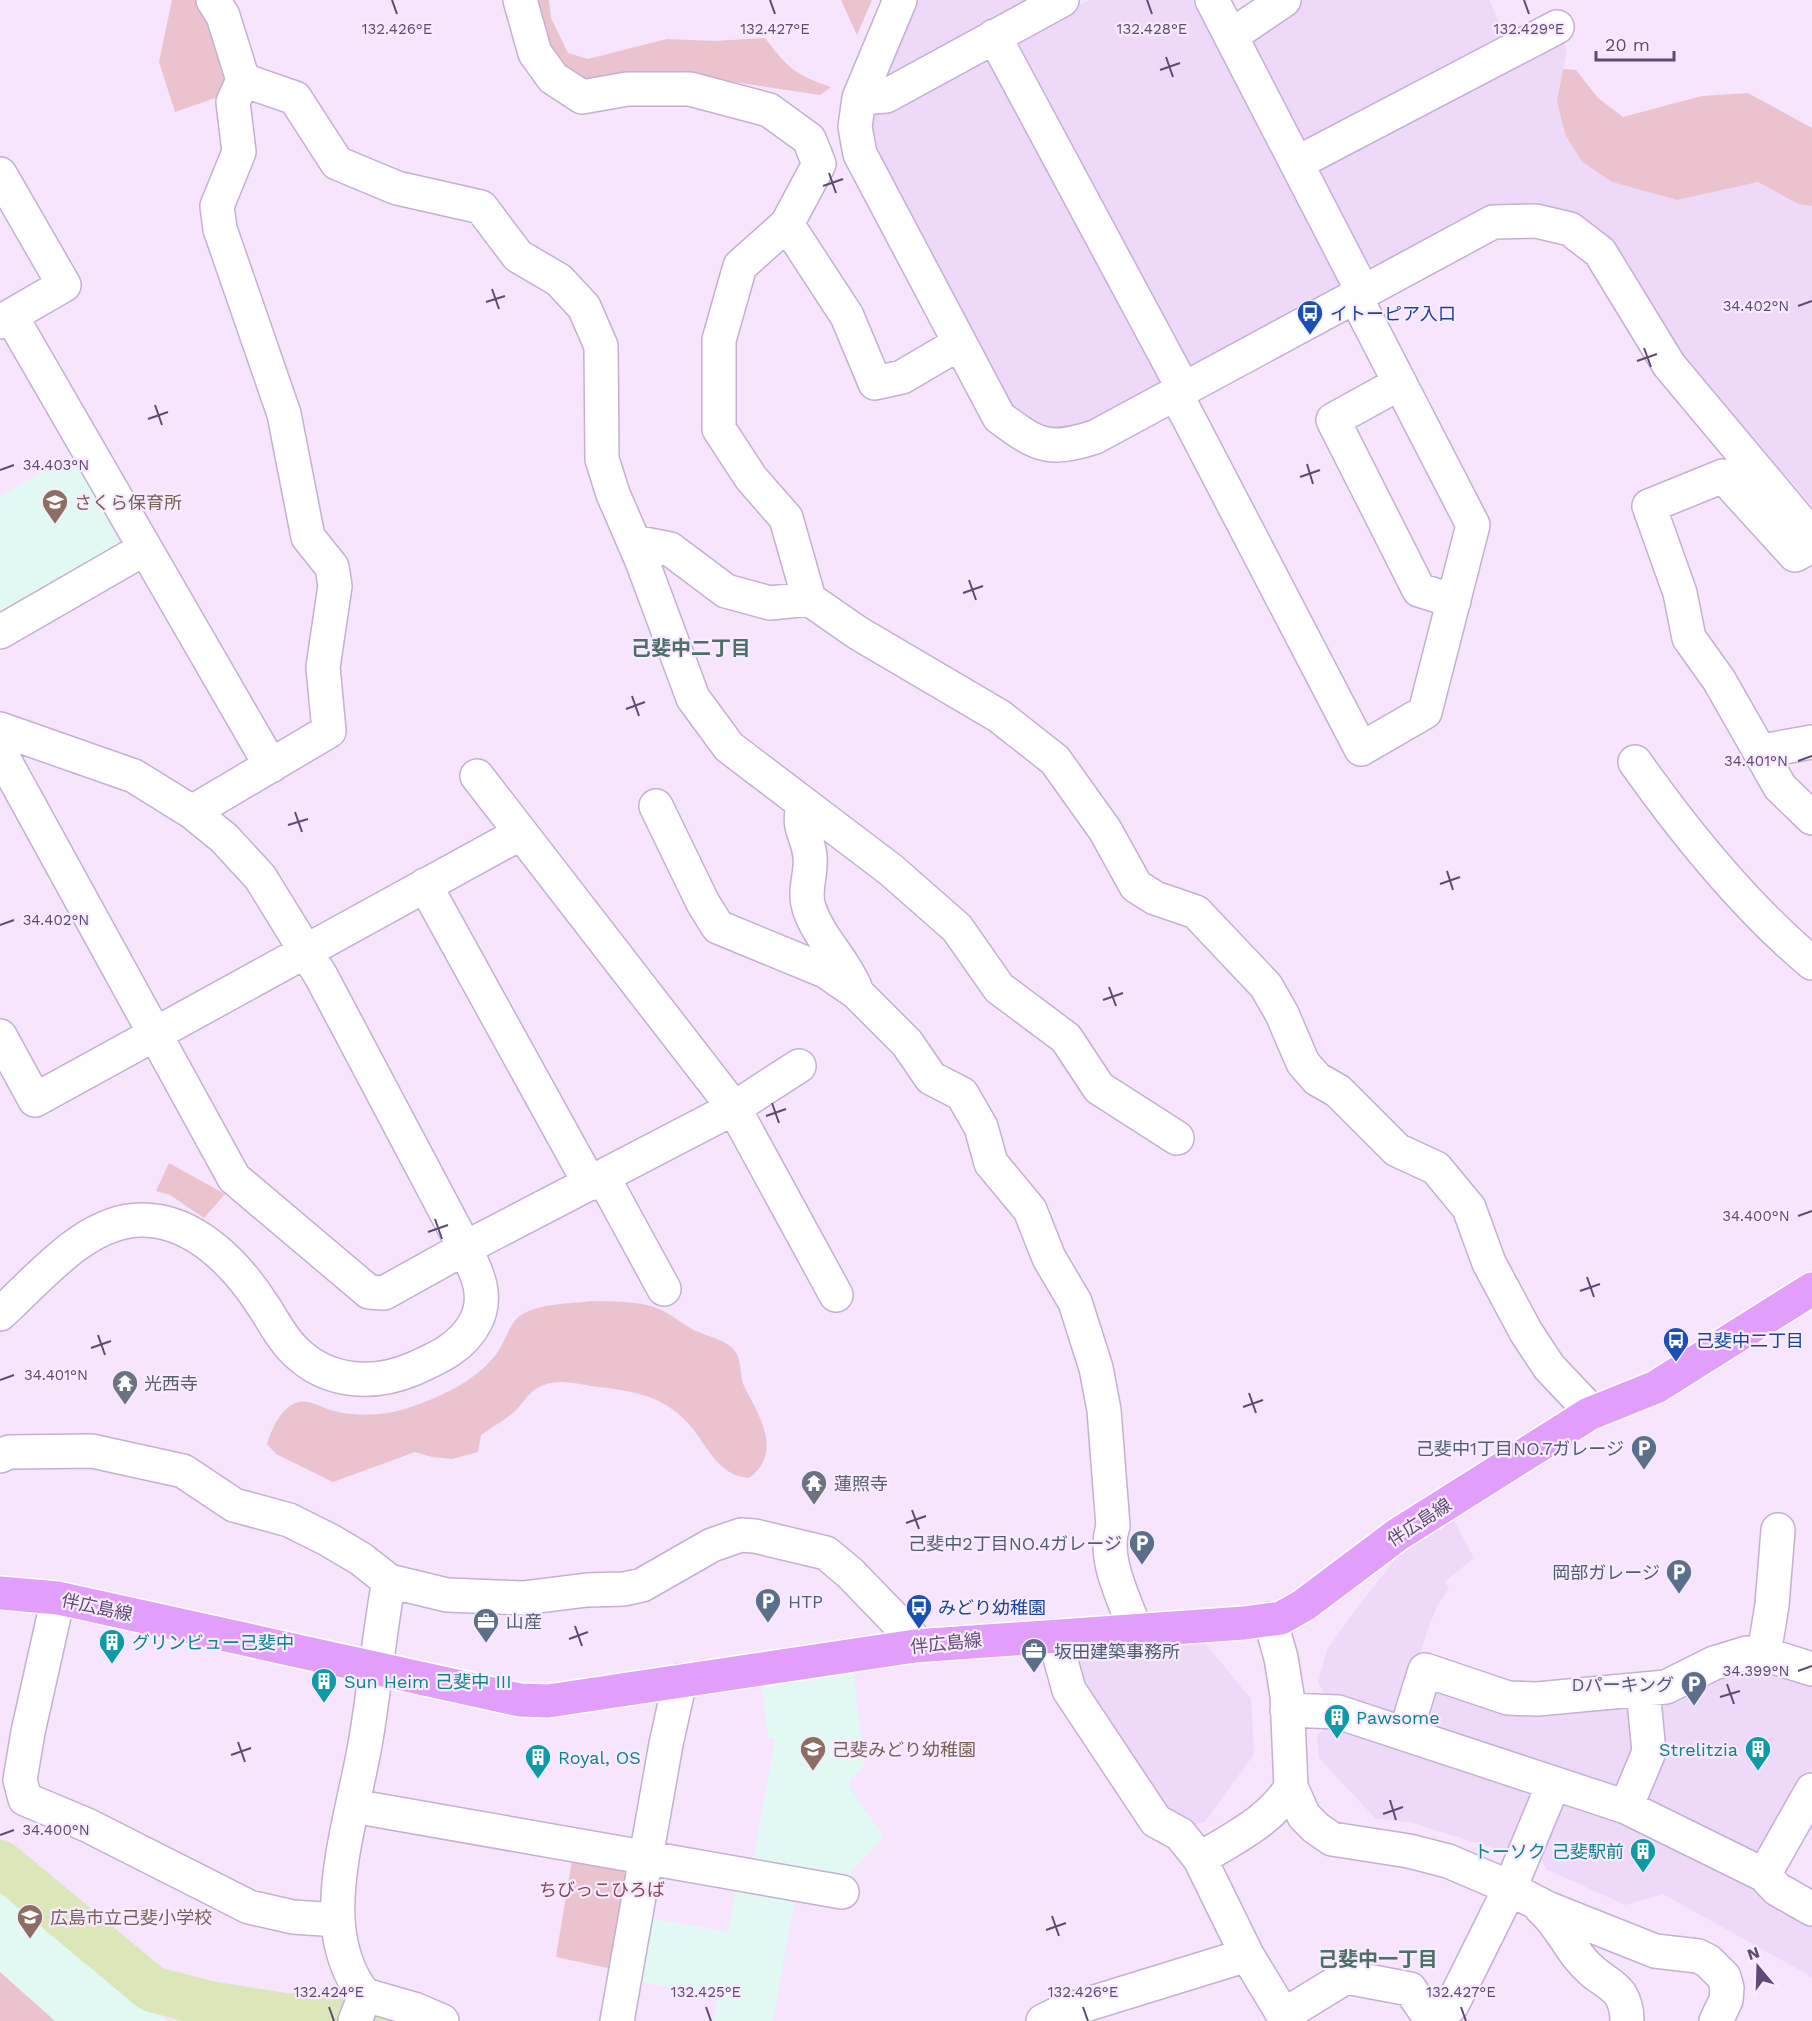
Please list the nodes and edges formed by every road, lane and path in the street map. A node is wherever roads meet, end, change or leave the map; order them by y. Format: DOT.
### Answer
graph roads {
  1 [pos="520,0"];
  2 [pos="900,0"];
  3 [pos="1062,0"];
  4 [pos="1212,0"];
  5 [pos="1284,0"];
  6 [pos="222,5"];
  7 [pos="1557,27"];
  8 [pos="994,36"];
  9 [pos="1232,36"];
  10 [pos="243,80"];
  11 [pos="859,98"];
  12 [pos="1297,163"];
  13 [pos="0,174"];
  14 [pos="787,224"];
  15 [pos="1359,294"];
  16 [pos="5,319"];
  17 [pos="960,343"];
  18 [pos="1400,383"];
  19 [pos="1179,390"];
  20 [pos="1812,536"];
  21 [pos="634,542"];
  22 [pos="1812,546"];
  23 [pos="144,549"];
  24 [pos="809,599"];
  25 [pos="1454,601"];
  26 [pos="0,633"];
  27 [pos="0,729"];
  28 [pos="1812,742"];
  29 [pos="1762,751"];
  30 [pos="0,752"];
  31 [pos="1635,762"];
  32 [pos="271,766"];
  33 [pos="477,776"];
  34 [pos="803,804"];
  35 [pos="656,806"];
  36 [pos="192,812"];
  37 [pos="1812,818"];
  38 [pos="521,833"];
  39 [pos="425,885"];
  40 [pos="306,951"];
  41 [pos="1812,963"];
  42 [pos="857,993"];
  43 [pos="0,1036"];
  44 [pos="155,1036"];
  45 [pos="799,1066"];
  46 [pos="734,1108"];
  47 [pos="1177,1138"];
  48 [pos="597,1181"];
  49 [pos="465,1248"];
  50 [pos="664,1289"];
  51 [pos="1812,1289"];
  52 [pos="836,1295"];
  53 [pos="0,1314"];
  54 [pos="1589,1414"];
  55 [pos="0,1456"];
  56 [pos="1778,1530"];
  57 [pos="389,1581"];
  58 [pos="0,1593"];
  59 [pos="58,1598"];
  60 [pos="1270,1619"];
  61 [pos="1135,1629"];
  62 [pos="1054,1636"];
  63 [pos="915,1646"];
  64 [pos="1764,1654"];
  65 [pos="375,1668"];
  66 [pos="1812,1669"];
  67 [pos="680,1681"];
  68 [pos="1643,1690"];
  69 [pos="1287,1710"];
  70 [pos="1405,1734"];
  71 [pos="10,1778"];
  72 [pos="1553,1785"];
  73 [pos="1291,1787"];
  74 [pos="1812,1790"];
  75 [pos="353,1806"];
  76 [pos="1626,1807"];
  77 [pos="647,1858"];
  78 [pos="1200,1859"];
  79 [pos="1764,1875"];
  80 [pos="842,1892"];
  81 [pos="1521,1894"];
  82 [pos="1812,1909"];
  83 [pos="338,1920"];
  84 [pos="1247,1956"];
  85 [pos="360,2008"];
  86 [pos="422,2017"];
  87 [pos="1286,2018"];
  88 [pos="617,2021"];
  89 [pos="1043,2021"];
  90 [pos="1433,2021"];
  91 [pos="1627,2021"];
  92 [pos="1716,2021"];
  1 -- 14 [label="street"];
  2 -- 11 [label="street"];
  3 -- 8 [label="street"];
  4 -- 9 [label="street"];
  5 -- 9 [label="street"];
  6 -- 10 [label="street"];
  7 -- 12 [label="street"];
  8 -- 11 [label="street"];
  8 -- 19 [label="street"];
  9 -- 12 [label="street"];
  10 -- 21 [label="street"];
  10 -- 32 [label="street"];
  11 -- 17 [label="street"];
  12 -- 15 [label="street"];
  13 -- 16 [label="street"];
  14 -- 17 [label="street"];
  14 -- 24 [label="street"];
  15 -- 18 [label="street"];
  15 -- 19 [label="street"];
  15 -- 20 [label="street"];
  16 -- 23 [label="street"];
  17 -- 19 [label="street"];
  18 -- 25 [label="street"];
  18 -- 25 [label="street"];
  19 -- 25 [label="street"];
  21 -- 24 [label="street"];
  21 -- 34 [label="street"];
  22 -- 29 [label="street"];
  23 -- 26 [label="street"];
  23 -- 32 [label="street"];
  24 -- 54 [label="street"];
  27 -- 36 [label="street"];
  28 -- 29 [label="street"];
  29 -- 37 [label="street"];
  30 -- 44 [label="street"];
  31 -- 41 [label="street"];
  32 -- 36 [label="street"];
  33 -- 38 [label="street"];
  34 -- 42 [label="street"];
  34 -- 47 [label="street"];
  35 -- 42 [label="street"];
  36 -- 40 [label="street"];
  38 -- 39 [label="street"];
  38 -- 46 [label="street"];
  39 -- 40 [label="street"];
  39 -- 48 [label="street"];
  40 -- 44 [label="street"];
  40 -- 49 [label="street"];
  42 -- 61 [label="street"];
  43 -- 44 [label="street"];
  44 -- 49 [label="street"];
  45 -- 46 [label="street"];
  46 -- 48 [label="street"];
  46 -- 52 [label="street"];
  48 -- 49 [label="street"];
  48 -- 50 [label="street"];
  49 -- 53 [label="street"];
  51 -- 54 [label="main road, 伴広島線"];
  54 -- 60 [label="main road, 伴広島線"];
  55 -- 57 [label="street"];
  56 -- 64 [label="street"];
  57 -- 63 [label="street"];
  57 -- 65 [label="street"];
  58 -- 59 [label="main road, 伴広島線"];
  59 -- 65 [label="main road, 伴広島線"];
  59 -- 71 [label="street"];
  60 -- 61 [label="main road, 伴広島線"];
  60 -- 69 [label="street"];
  61 -- 62 [label="main road, 伴広島線"];
  62 -- 63 [label="main road, 伴広島線"];
  62 -- 78 [label="street"];
  63 -- 67 [label="main road, 伴広島線"];
  64 -- 66 [label="street"];
  64 -- 68 [label="street"];
  65 -- 67 [label="main road, 伴広島線"];
  65 -- 75 [label="street"];
  67 -- 77 [label="street"];
  68 -- 70 [label="street"];
  68 -- 76 [label="street"];
  69 -- 70 [label="street"];
  69 -- 73 [label="street"];
  70 -- 72 [label="street"];
  71 -- 83 [label="street"];
  72 -- 76 [label="street"];
  72 -- 81 [label="street"];
  73 -- 78 [label="street"];
  73 -- 81 [label="street"];
  74 -- 79 [label="street"];
  75 -- 77 [label="street"];
  75 -- 83 [label="street"];
  76 -- 79 [label="street"];
  77 -- 80 [label="street"];
  77 -- 88 [label="street"];
  78 -- 84 [label="street"];
  79 -- 82 [label="street"];
  81 -- 90 [label="street"];
  81 -- 91 [label="street"];
  81 -- 92 [label="street"];
  83 -- 85 [label="street"];
  84 -- 87 [label="street"];
  84 -- 89 [label="street"];
  85 -- 86 [label="street"];
  87 -- 90 [label="street"];
}
